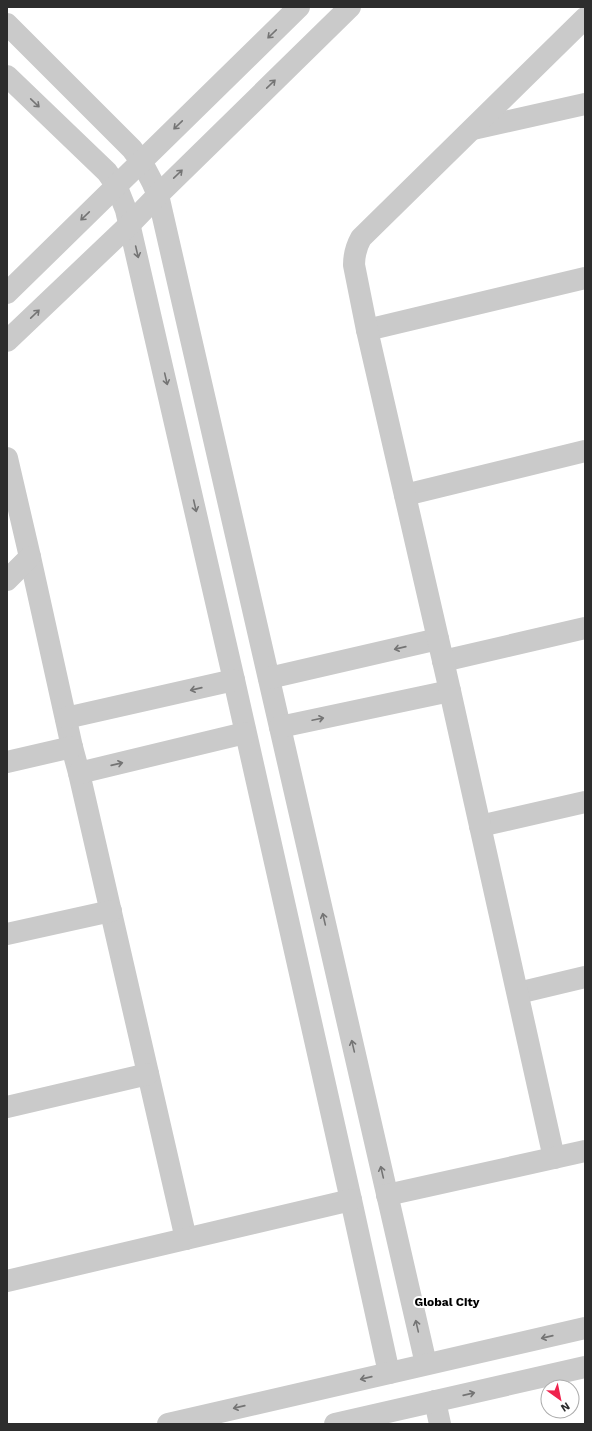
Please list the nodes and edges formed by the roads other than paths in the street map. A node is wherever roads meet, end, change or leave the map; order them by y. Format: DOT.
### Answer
graph roads {
  1 [pos="299,7"];
  2 [pos="350,7"];
  3 [pos="585,18"];
  4 [pos="7,24"];
  5 [pos="7,76"];
  6 [pos="585,104"];
  7 [pos="473,129"];
  8 [pos="141,161"];
  9 [pos="116,185"];
  10 [pos="158,195"];
  11 [pos="130,224"];
  12 [pos="585,278"];
  13 [pos="7,293"];
  14 [pos="367,330"];
  15 [pos="7,341"];
  16 [pos="585,451"];
  17 [pos="7,458"];
  18 [pos="405,495"];
  19 [pos="30,557"];
  20 [pos="7,580"];
  21 [pos="585,628"];
  22 [pos="438,639"];
  23 [pos="443,661"];
  24 [pos="268,678"];
  25 [pos="234,680"];
  26 [pos="450,691"];
  27 [pos="66,718"];
  28 [pos="280,727"];
  29 [pos="245,733"];
  30 [pos="72,747"];
  31 [pos="7,762"];
  32 [pos="79,773"];
  33 [pos="585,802"];
  34 [pos="480,826"];
  35 [pos="111,911"];
  36 [pos="7,934"];
  37 [pos="585,977"];
  38 [pos="518,993"];
  39 [pos="148,1074"];
  40 [pos="7,1107"];
  41 [pos="585,1150"];
  42 [pos="554,1158"];
  43 [pos="387,1196"];
  44 [pos="351,1200"];
  45 [pos="186,1239"];
  46 [pos="7,1281"];
  47 [pos="585,1328"];
  48 [pos="426,1364"];
  49 [pos="585,1367"];
  50 [pos="389,1373"];
  51 [pos="435,1401"];
  52 [pos="399,1417"];
  53 [pos="168,1424"];
  54 [pos="335,1424"];
  55 [pos="440,1424"];
  1 -- 8 [label="street, one-way"];
  10 -- 2 [label="street, one-way"];
  3 -- 7 [label="street"];
  4 -- 8 [label="street"];
  5 -- 9 [label="street, one-way"];
  6 -- 7 [label="street"];
  7 -- 14 [label="street"];
  8 -- 9 [label="street"];
  8 -- 10 [label="street"];
  9 -- 11 [label="street"];
  9 -- 13 [label="street, one-way"];
  10 -- 11 [label="street"];
  10 -- 24 [label="street"];
  15 -- 11 [label="street, one-way"];
  11 -- 25 [label="street, one-way"];
  12 -- 14 [label="street"];
  14 -- 18 [label="street"];
  16 -- 18 [label="street"];
  17 -- 19 [label="street"];
  18 -- 22 [label="street"];
  19 -- 20 [label="street"];
  19 -- 27 [label="street"];
  21 -- 23 [label="street"];
  22 -- 23 [label="street"];
  22 -- 24 [label="street, one-way"];
  23 -- 26 [label="street"];
  24 -- 28 [label="street"];
  25 -- 27 [label="street, one-way"];
  25 -- 29 [label="street"];
  28 -- 26 [label="street, one-way"];
  26 -- 34 [label="street"];
  27 -- 30 [label="street"];
  43 -- 28 [label="street, one-way"];
  32 -- 29 [label="street, one-way"];
  29 -- 44 [label="street"];
  30 -- 31 [label="street"];
  30 -- 32 [label="street"];
  32 -- 35 [label="street"];
  33 -- 34 [label="street"];
  34 -- 38 [label="street"];
  35 -- 36 [label="street"];
  35 -- 39 [label="street"];
  37 -- 38 [label="street"];
  38 -- 42 [label="street"];
  39 -- 40 [label="street"];
  39 -- 45 [label="street"];
  41 -- 42 [label="street"];
  42 -- 43 [label="street"];
  48 -- 43 [label="street, one-way"];
  44 -- 45 [label="street"];
  44 -- 50 [label="street"];
  45 -- 46 [label="street"];
  47 -- 48 [label="street, one-way"];
  48 -- 50 [label="street"];
  51 -- 49 [label="street, one-way"];
  50 -- 53 [label="street, one-way"];
  51 -- 52 [label="street"];
  51 -- 55 [label="street"];
  52 -- 54 [label="street"];
}
